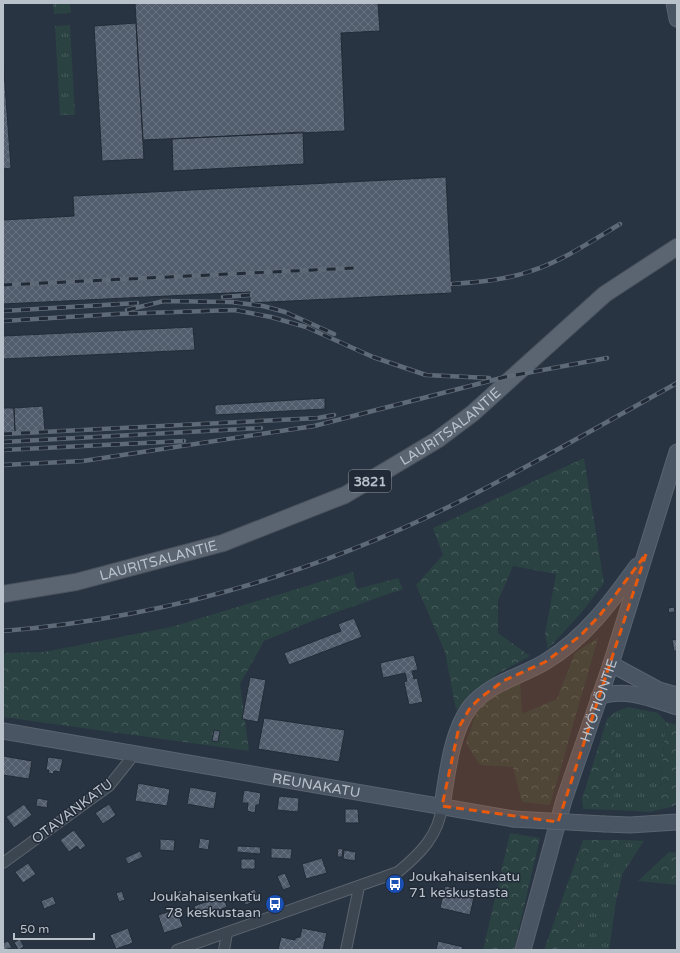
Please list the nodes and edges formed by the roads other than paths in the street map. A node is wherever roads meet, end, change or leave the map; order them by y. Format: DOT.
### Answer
graph roads {
  1 [pos="674,3"];
  2 [pos="677,18"];
  3 [pos="676,247"];
  4 [pos="677,452"];
  5 [pos="646,554"];
  6 [pos="3,594"];
  7 [pos="611,664"];
  8 [pos="677,695"];
  9 [pos="600,697"];
  10 [pos="677,707"];
  11 [pos="3,730"];
  12 [pos="132,752"];
  13 [pos="442,806"];
  14 [pos="677,822"];
  15 [pos="3,863"];
  16 [pos="359,887"];
  17 [pos="228,933"];
  18 [pos="177,950"];
  19 [pos="224,950"];
  20 [pos="346,950"];
  21 [pos="523,950"];
  1 -- 2 [label="main road"];
  3 -- 6 [label="main road, LAURITSALANTIE / 3821"];
  4 -- 5 [label="main road, HYÖTIÖNTIE"];
  5 -- 7 [label="main road, HYÖTIÖNTIE"];
  5 -- 13 [label="main road"];
  7 -- 8 [label="main road"];
  7 -- 9 [label="main road, HYÖTIÖNTIE"];
  9 -- 10 [label="main road"];
  9 -- 21 [label="main road, HYÖTIÖNTIE"];
  11 -- 12 [label="main road, REUNAKATU"];
  12 -- 13 [label="main road, REUNAKATU"];
  12 -- 15 [label="street, OTAVANKATU"];
  13 -- 14 [label="main road, REUNAKATU, bridge"];
  13 -- 16 [label="street"];
  16 -- 17 [label="street"];
  16 -- 20 [label="street"];
  17 -- 18 [label="street"];
  17 -- 19 [label="street"];
}
